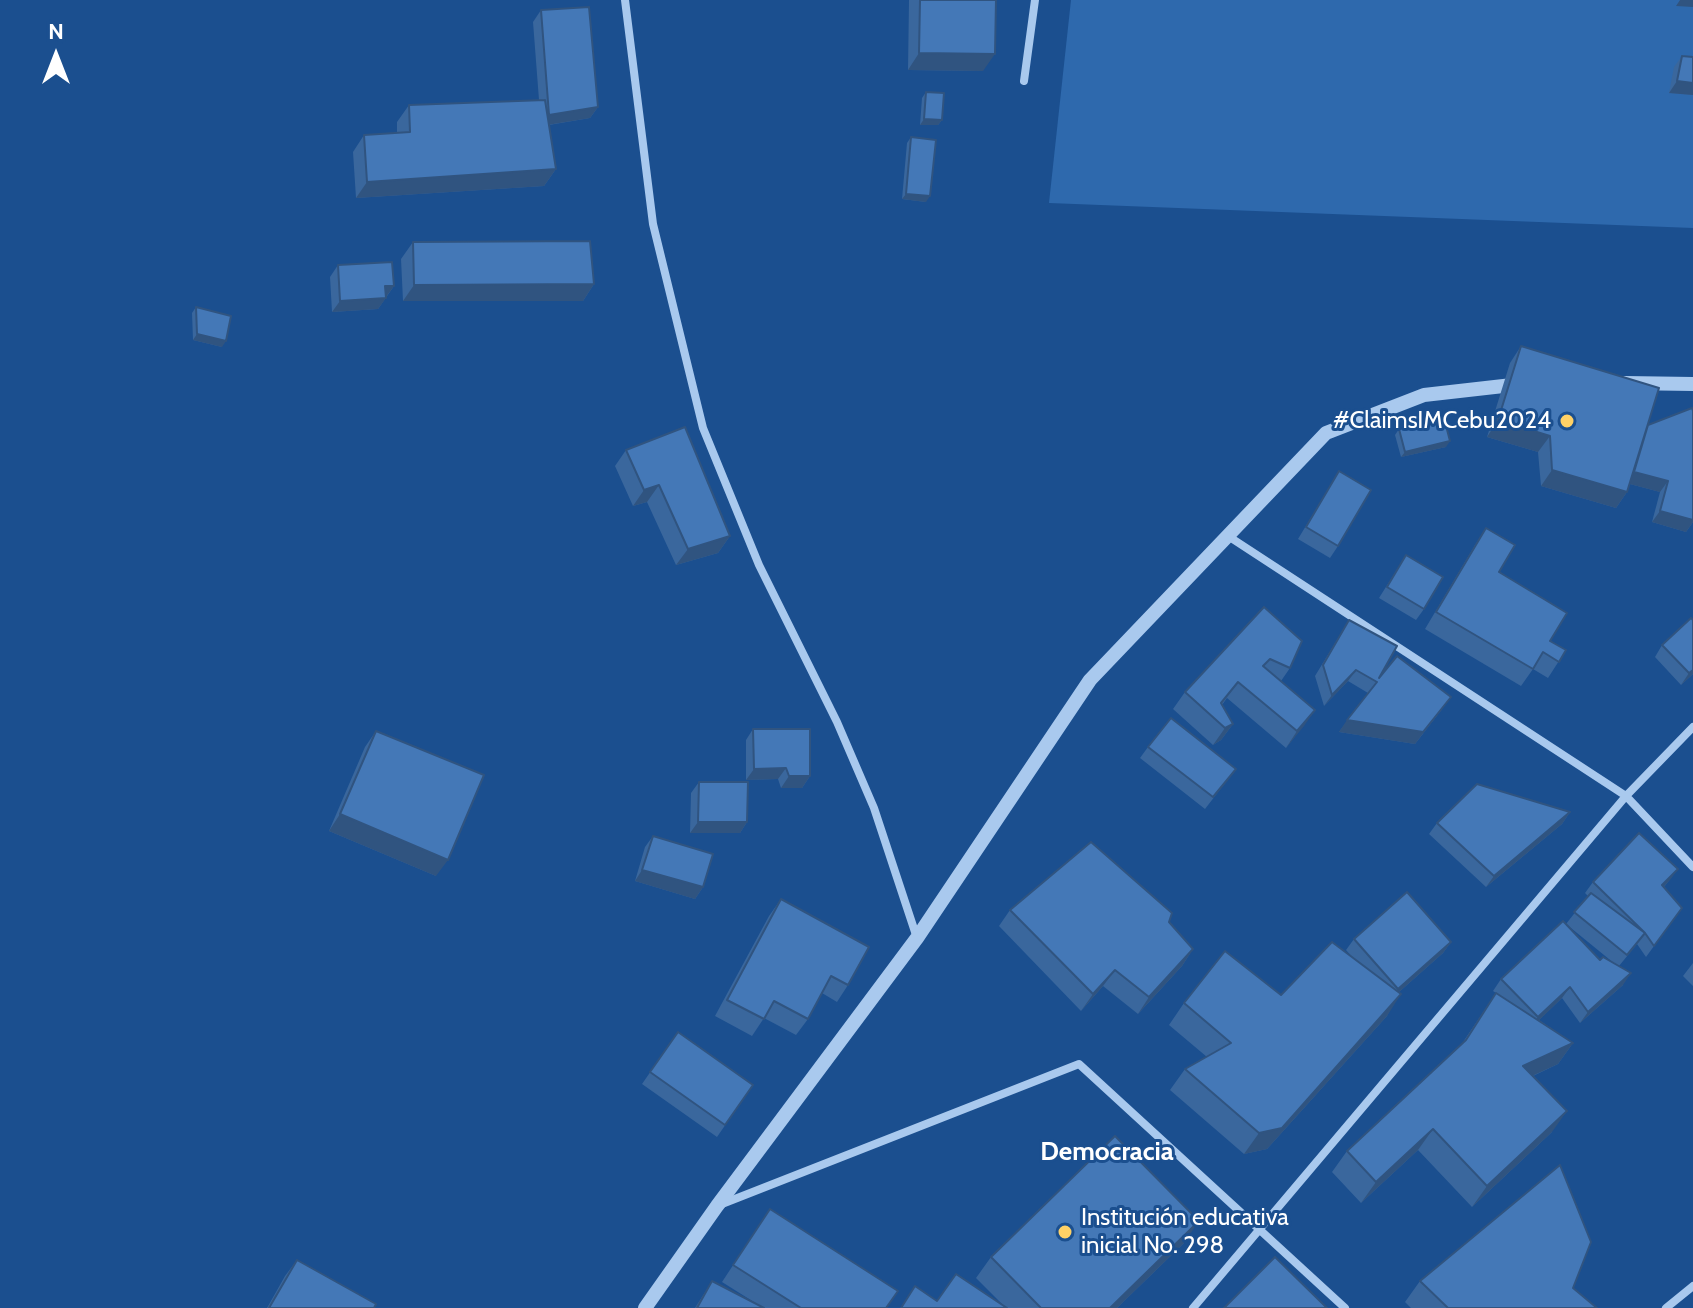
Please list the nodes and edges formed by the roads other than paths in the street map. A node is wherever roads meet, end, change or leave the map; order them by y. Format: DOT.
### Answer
graph roads {
  1 [pos="625,0"];
  2 [pos="1035,0"];
  3 [pos="1024,81"];
  4 [pos="1538,382"];
  5 [pos="1615,383"];
  6 [pos="1693,384"];
  7 [pos="1228,536"];
  8 [pos="1693,727"];
  9 [pos="1626,796"];
  10 [pos="1693,867"];
  11 [pos="917,938"];
  12 [pos="717,1206"];
  13 [pos="1260,1230"];
  14 [pos="1693,1286"];
  15 [pos="645,1308"];
  16 [pos="1193,1308"];
  17 [pos="1345,1308"];
  18 [pos="1666,1308"];
  1 -- 11 [label="street"];
  2 -- 3 [label="street"];
  4 -- 7 [label="street"];
  5 -- 6 [label="street"];
  7 -- 9 [label="street"];
  7 -- 11 [label="street"];
  8 -- 9 [label="street"];
  9 -- 10 [label="street"];
  9 -- 13 [label="street"];
  11 -- 12 [label="street"];
  12 -- 13 [label="street"];
  12 -- 15 [label="street"];
  13 -- 16 [label="street"];
  13 -- 17 [label="street"];
  14 -- 18 [label="street"];
}
